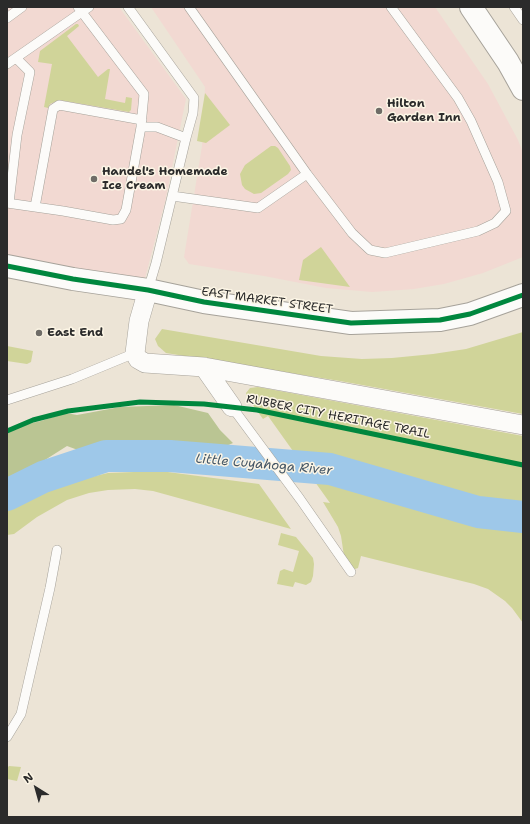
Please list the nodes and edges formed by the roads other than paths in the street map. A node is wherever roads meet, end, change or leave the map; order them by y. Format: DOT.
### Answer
graph roads {
  1 [pos="22,7"];
  2 [pos="128,7"];
  3 [pos="189,7"];
  4 [pos="391,7"];
  5 [pos="471,7"];
  6 [pos="514,7"];
  7 [pos="83,9"];
  8 [pos="7,18"];
  9 [pos="523,20"];
  10 [pos="16,58"];
  11 [pos="7,64"];
  12 [pos="523,89"];
  13 [pos="142,124"];
  14 [pos="186,138"];
  15 [pos="307,174"];
  16 [pos="172,196"];
  17 [pos="8,203"];
  18 [pos="35,206"];
  19 [pos="7,266"];
  20 [pos="148,290"];
  21 [pos="523,295"];
  22 [pos="135,353"];
  23 [pos="204,367"];
  24 [pos="7,400"];
  25 [pos="232,407"];
  26 [pos="523,425"];
  27 [pos="57,550"];
  28 [pos="351,572"];
  29 [pos="7,737"];
  1 -- 8 [label="lane"];
  2 -- 14 [label="lane"];
  3 -- 15 [label="lane"];
  4 -- 15 [label="lane"];
  5 -- 12 [label="main road"];
  6 -- 9 [label="lane"];
  7 -- 10 [label="lane"];
  7 -- 13 [label="lane"];
  10 -- 11 [label="lane"];
  10 -- 17 [label="lane"];
  13 -- 14 [label="lane"];
  13 -- 18 [label="lane"];
  13 -- 18 [label="lane"];
  14 -- 16 [label="lane"];
  15 -- 16 [label="lane"];
  16 -- 20 [label="lane"];
  17 -- 18 [label="lane"];
  19 -- 20 [label="main road, EAST MARKET STREET"];
  20 -- 21 [label="main road, EAST MARKET STREET"];
  20 -- 22 [label="street"];
  22 -- 23 [label="street"];
  22 -- 24 [label="lane"];
  23 -- 25 [label="street"];
  23 -- 26 [label="street"];
  25 -- 28 [label="lane"];
  27 -- 29 [label="lane"];
}
